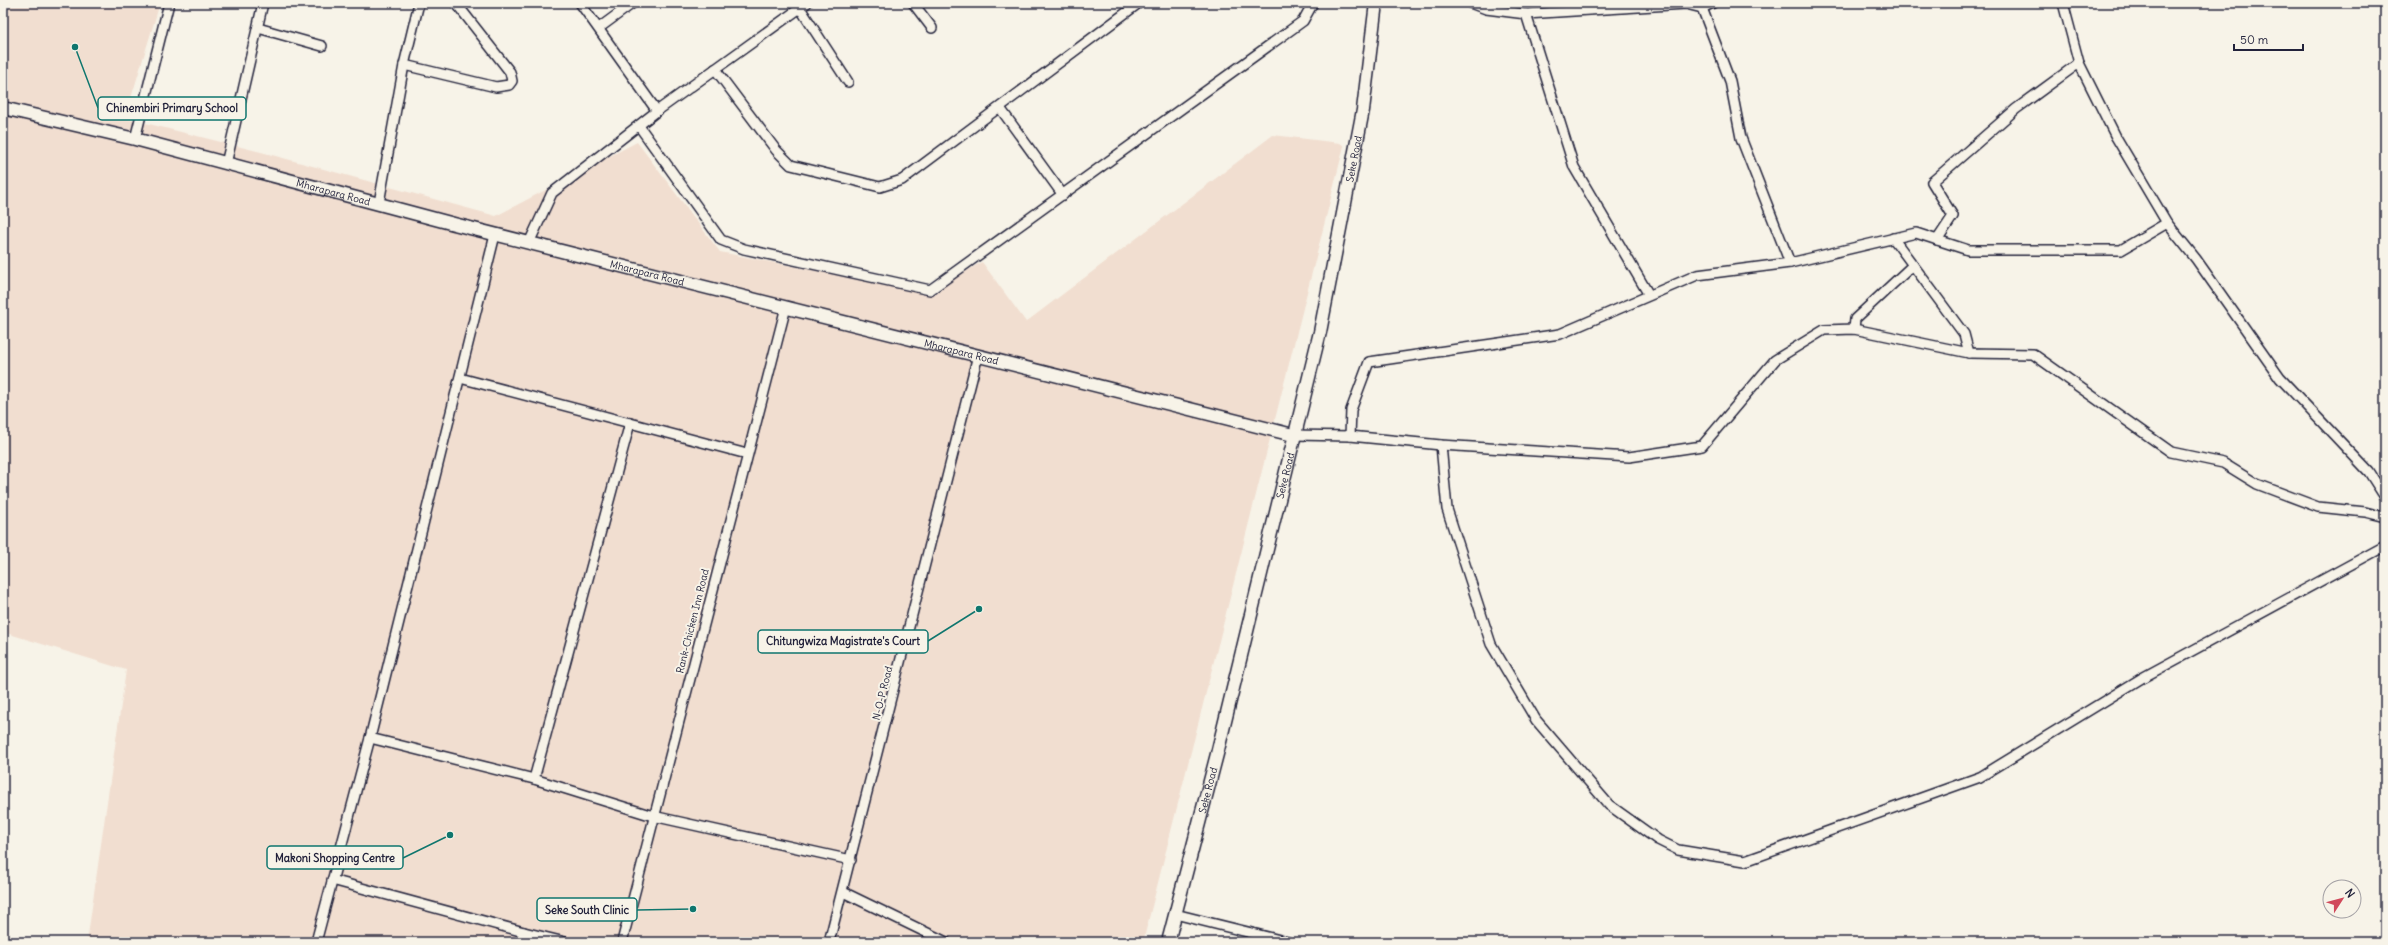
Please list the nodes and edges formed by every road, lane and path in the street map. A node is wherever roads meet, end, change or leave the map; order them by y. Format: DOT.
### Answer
graph roads {
  1 [pos="169,3"];
  2 [pos="263,3"];
  3 [pos="419,3"];
  4 [pos="456,3"];
  5 [pos="580,3"];
  6 [pos="633,3"];
  7 [pos="913,3"];
  8 [pos="1139,3"];
  9 [pos="1313,3"];
  10 [pos="1376,3"];
  11 [pos="1470,3"];
  12 [pos="1713,3"];
  13 [pos="2063,3"];
  14 [pos="1686,4"];
  15 [pos="804,6"];
  16 [pos="1702,8"];
  17 [pos="1526,14"];
  18 [pos="258,28"];
  19 [pos="599,28"];
  20 [pos="932,28"];
  21 [pos="322,46"];
  22 [pos="2079,63"];
  23 [pos="404,65"];
  24 [pos="715,69"];
  25 [pos="848,82"];
  26 [pos="3,108"];
  27 [pos="1000,108"];
  28 [pos="657,111"];
  29 [pos="639,126"];
  30 [pos="135,139"];
  31 [pos="226,164"];
  32 [pos="1063,195"];
  33 [pos="379,203"];
  34 [pos="2167,223"];
  35 [pos="495,234"];
  36 [pos="1893,238"];
  37 [pos="1937,240"];
  38 [pos="529,243"];
  39 [pos="1790,263"];
  40 [pos="1913,265"];
  41 [pos="1649,295"];
  42 [pos="786,307"];
  43 [pos="1854,329"];
  44 [pos="1969,353"];
  45 [pos="978,355"];
  46 [pos="460,378"];
  47 [pos="630,423"];
  48 [pos="1293,435"];
  49 [pos="1350,436"];
  50 [pos="1441,445"];
  51 [pos="747,454"];
  52 [pos="2385,496"];
  53 [pos="2385,517"];
  54 [pos="2385,546"];
  55 [pos="370,738"];
  56 [pos="534,779"];
  57 [pos="653,816"];
  58 [pos="851,860"];
  59 [pos="332,880"];
  60 [pos="843,892"];
  61 [pos="1175,914"];
  62 [pos="524,932"];
  63 [pos="316,942"];
  64 [pos="521,942"];
  65 [pos="565,942"];
  66 [pos="622,942"];
  67 [pos="829,942"];
  68 [pos="946,942"];
  69 [pos="1168,942"];
  70 [pos="1288,942"];
  1 -- 30 [label="street"];
  2 -- 18 [label="street"];
  3 -- 23 [label="street"];
  4 -- 23 [label="street"];
  5 -- 19 [label="street"];
  6 -- 19 [label="street"];
  7 -- 20 [label="street"];
  8 -- 27 [label="street"];
  9 -- 32 [label="street"];
  10 -- 48 [label="main road, Seke Road"];
  11 -- 17 [label="street"];
  12 -- 16 [label="street"];
  13 -- 22 [label="street"];
  14 -- 16 [label="street"];
  14 -- 17 [label="street"];
  15 -- 24 [label="street"];
  15 -- 25 [label="street"];
  16 -- 39 [label="street"];
  17 -- 41 [label="street"];
  18 -- 21 [label="street"];
  18 -- 31 [label="street"];
  19 -- 28 [label="street"];
  22 -- 34 [label="street"];
  22 -- 37 [label="street"];
  23 -- 33 [label="street"];
  24 -- 27 [label="street"];
  24 -- 28 [label="street"];
  26 -- 30 [label="main road, Mharapara Road"];
  27 -- 32 [label="street"];
  28 -- 29 [label="street"];
  29 -- 32 [label="street"];
  29 -- 38 [label="street"];
  30 -- 31 [label="main road, Mharapara Road"];
  31 -- 33 [label="main road, Mharapara Road"];
  33 -- 35 [label="main road, Mharapara Road"];
  34 -- 37 [label="street"];
  34 -- 52 [label="street"];
  35 -- 38 [label="main road, Mharapara Road"];
  35 -- 46 [label="street"];
  36 -- 37 [label="street"];
  36 -- 39 [label="street"];
  36 -- 40 [label="street"];
  38 -- 42 [label="main road, Mharapara Road"];
  39 -- 41 [label="street"];
  40 -- 43 [label="street"];
  40 -- 44 [label="street"];
  41 -- 49 [label="street"];
  42 -- 45 [label="main road, Mharapara Road"];
  42 -- 51 [label="street, Rank-Chicken Inn Road"];
  43 -- 44 [label="street"];
  43 -- 50 [label="street"];
  44 -- 53 [label="street"];
  45 -- 48 [label="main road, Mharapara Road"];
  45 -- 58 [label="street, N-O-P Road"];
  46 -- 47 [label="street"];
  46 -- 55 [label="street"];
  47 -- 51 [label="street"];
  47 -- 56 [label="street"];
  48 -- 49 [label="street"];
  48 -- 61 [label="main road, Seke Road"];
  49 -- 50 [label="street"];
  50 -- 54 [label="street"];
  51 -- 57 [label="street, Rank-Chicken Inn Road"];
  55 -- 56 [label="street"];
  55 -- 59 [label="street"];
  56 -- 57 [label="street"];
  57 -- 58 [label="street"];
  57 -- 66 [label="street, Rank-Chicken Inn Road"];
  58 -- 60 [label="street, N-O-P Road"];
  59 -- 62 [label="street"];
  59 -- 63 [label="street"];
  60 -- 67 [label="street, N-O-P Road"];
  60 -- 68 [label="street"];
  61 -- 69 [label="main road, Seke Road"];
  61 -- 70 [label="street"];
  62 -- 64 [label="street"];
  62 -- 65 [label="street"];
}
